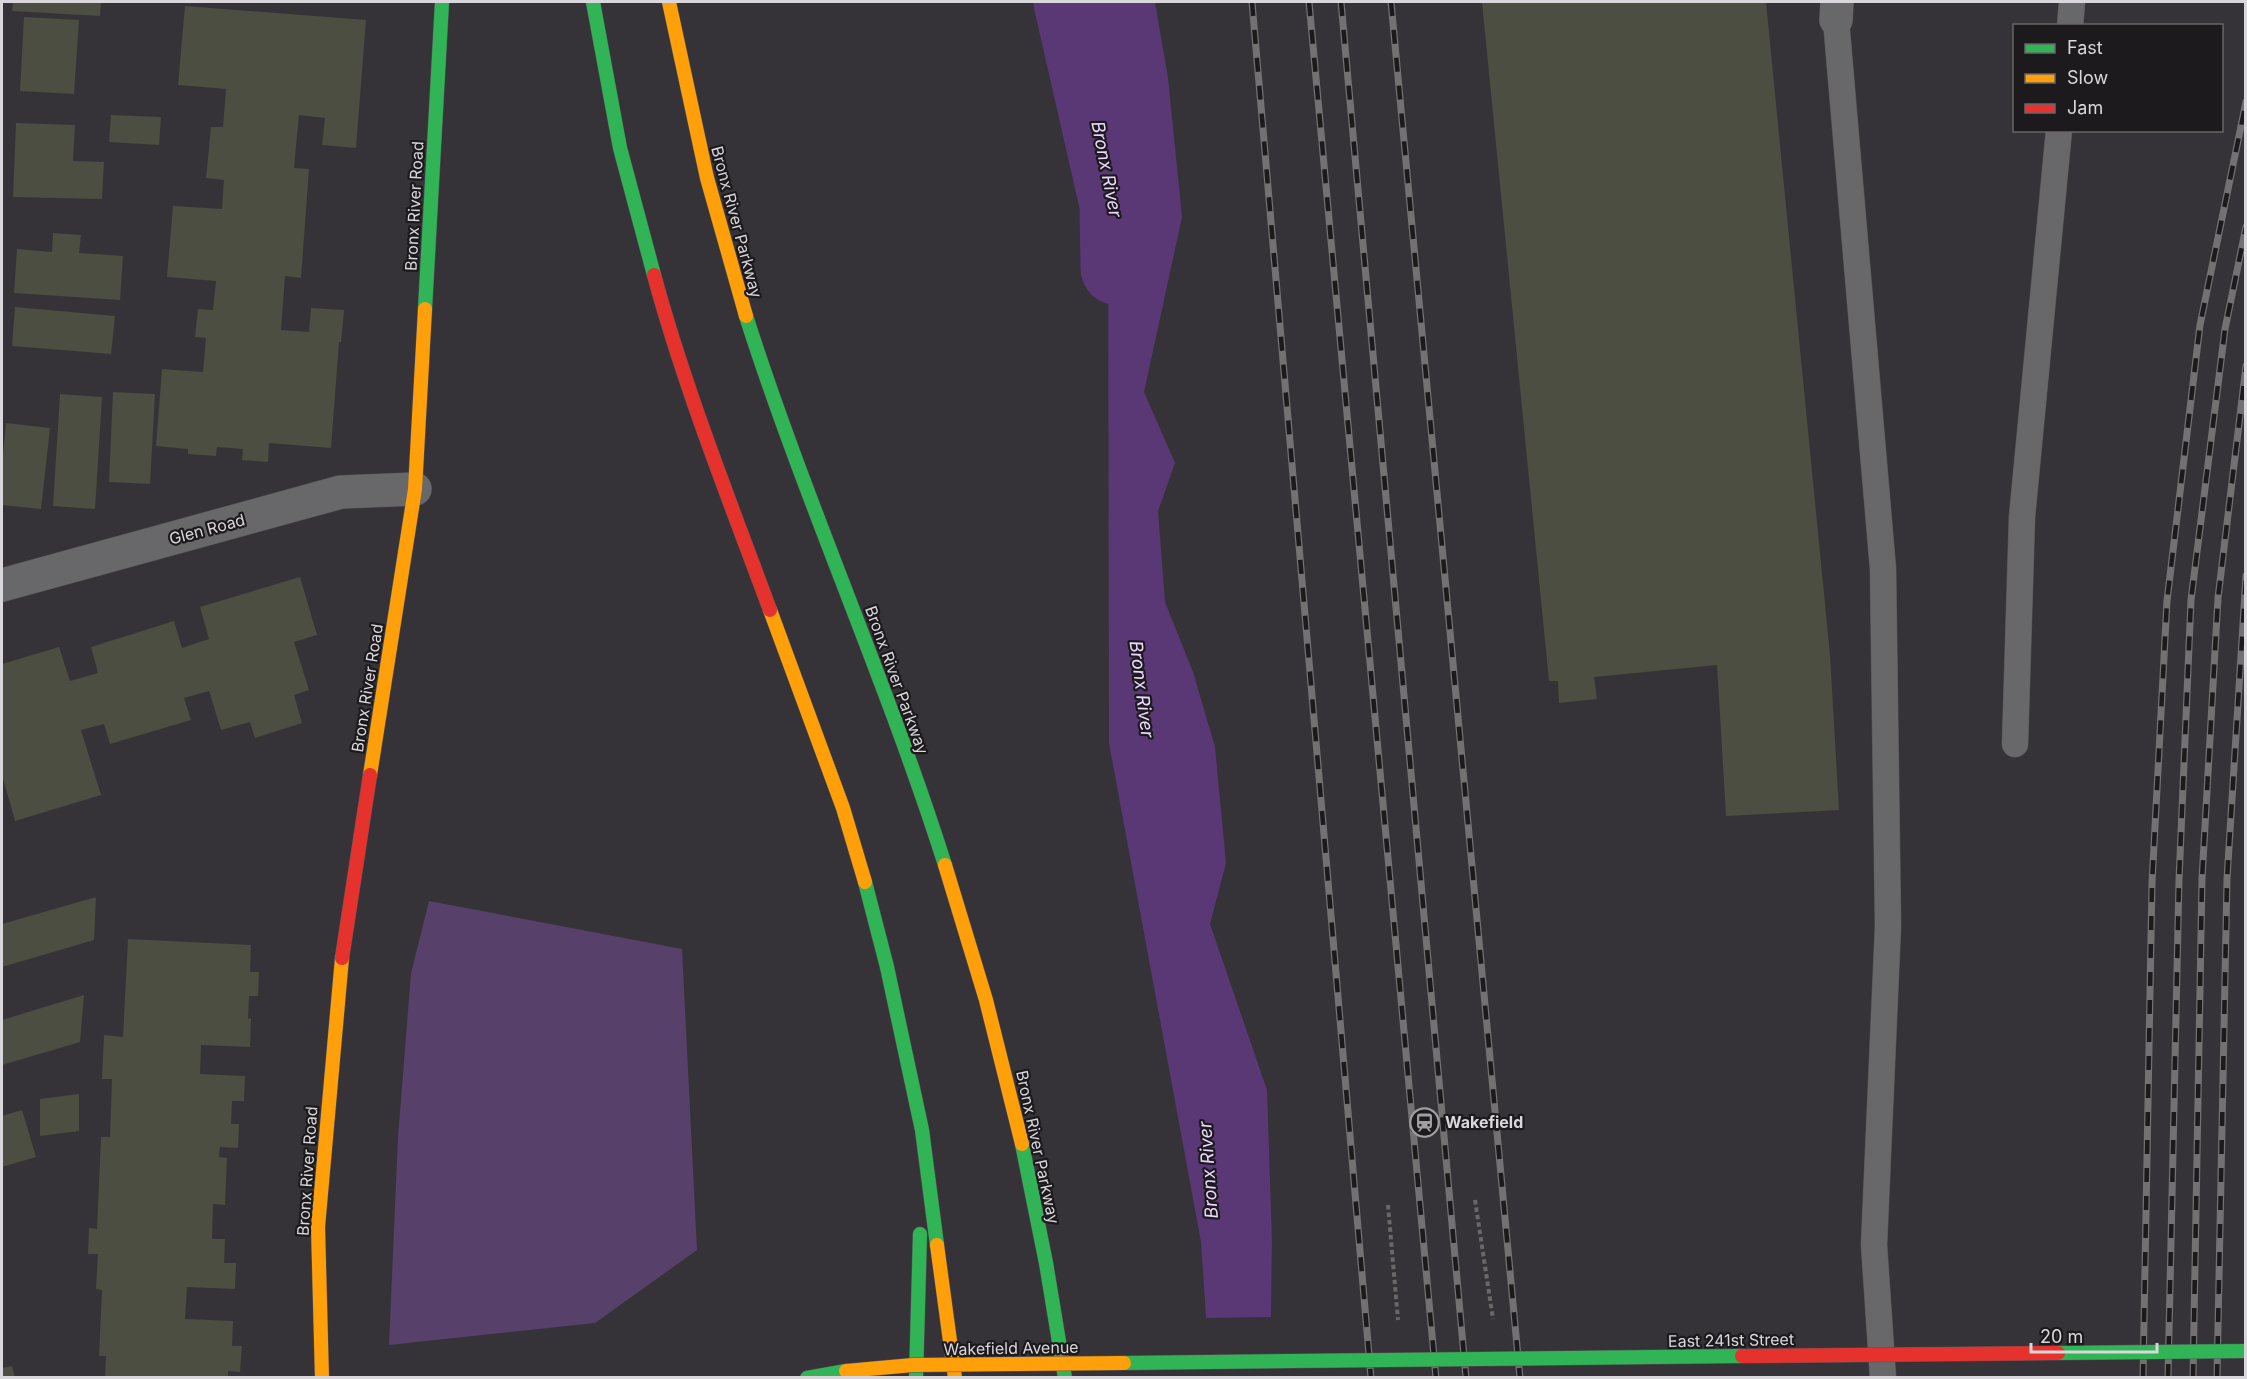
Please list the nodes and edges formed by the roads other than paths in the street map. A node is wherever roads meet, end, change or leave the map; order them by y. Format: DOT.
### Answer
graph roads {
  1 [pos="442,2"];
  2 [pos="593,2"];
  3 [pos="669,2"];
  4 [pos="2072,2"];
  5 [pos="1837,11"];
  6 [pos="2070,24"];
  7 [pos="2059,132"];
  8 [pos="415,489"];
  9 [pos="2,585"];
  10 [pos="2015,744"];
  11 [pos="922,1130"];
  12 [pos="2246,1351"];
  13 [pos="1216,1363"];
  14 [pos="322,1377"];
  15 [pos="807,1377"];
  16 [pos="916,1377"];
  17 [pos="955,1377"];
  18 [pos="1065,1377"];
  19 [pos="1883,1377"];
  1 -- 8 [label="main road, Bronx River Road"];
  2 -- 11 [label="main road"];
  3 -- 18 [label="main road, Bronx River Parkway"];
  4 -- 6 [label="lane"];
  5 -- 19 [label="lane"];
  7 -- 10 [label="lane"];
  8 -- 9 [label="street, Glen Road"];
  8 -- 14 [label="main road, Bronx River Road"];
  11 -- 16 [label="main road"];
  11 -- 17 [label="main road"];
  12 -- 13 [label="main road, East 241st Street, bridge"];
  13 -- 15 [label="main road, Wakefield Avenue, bridge"];
}
